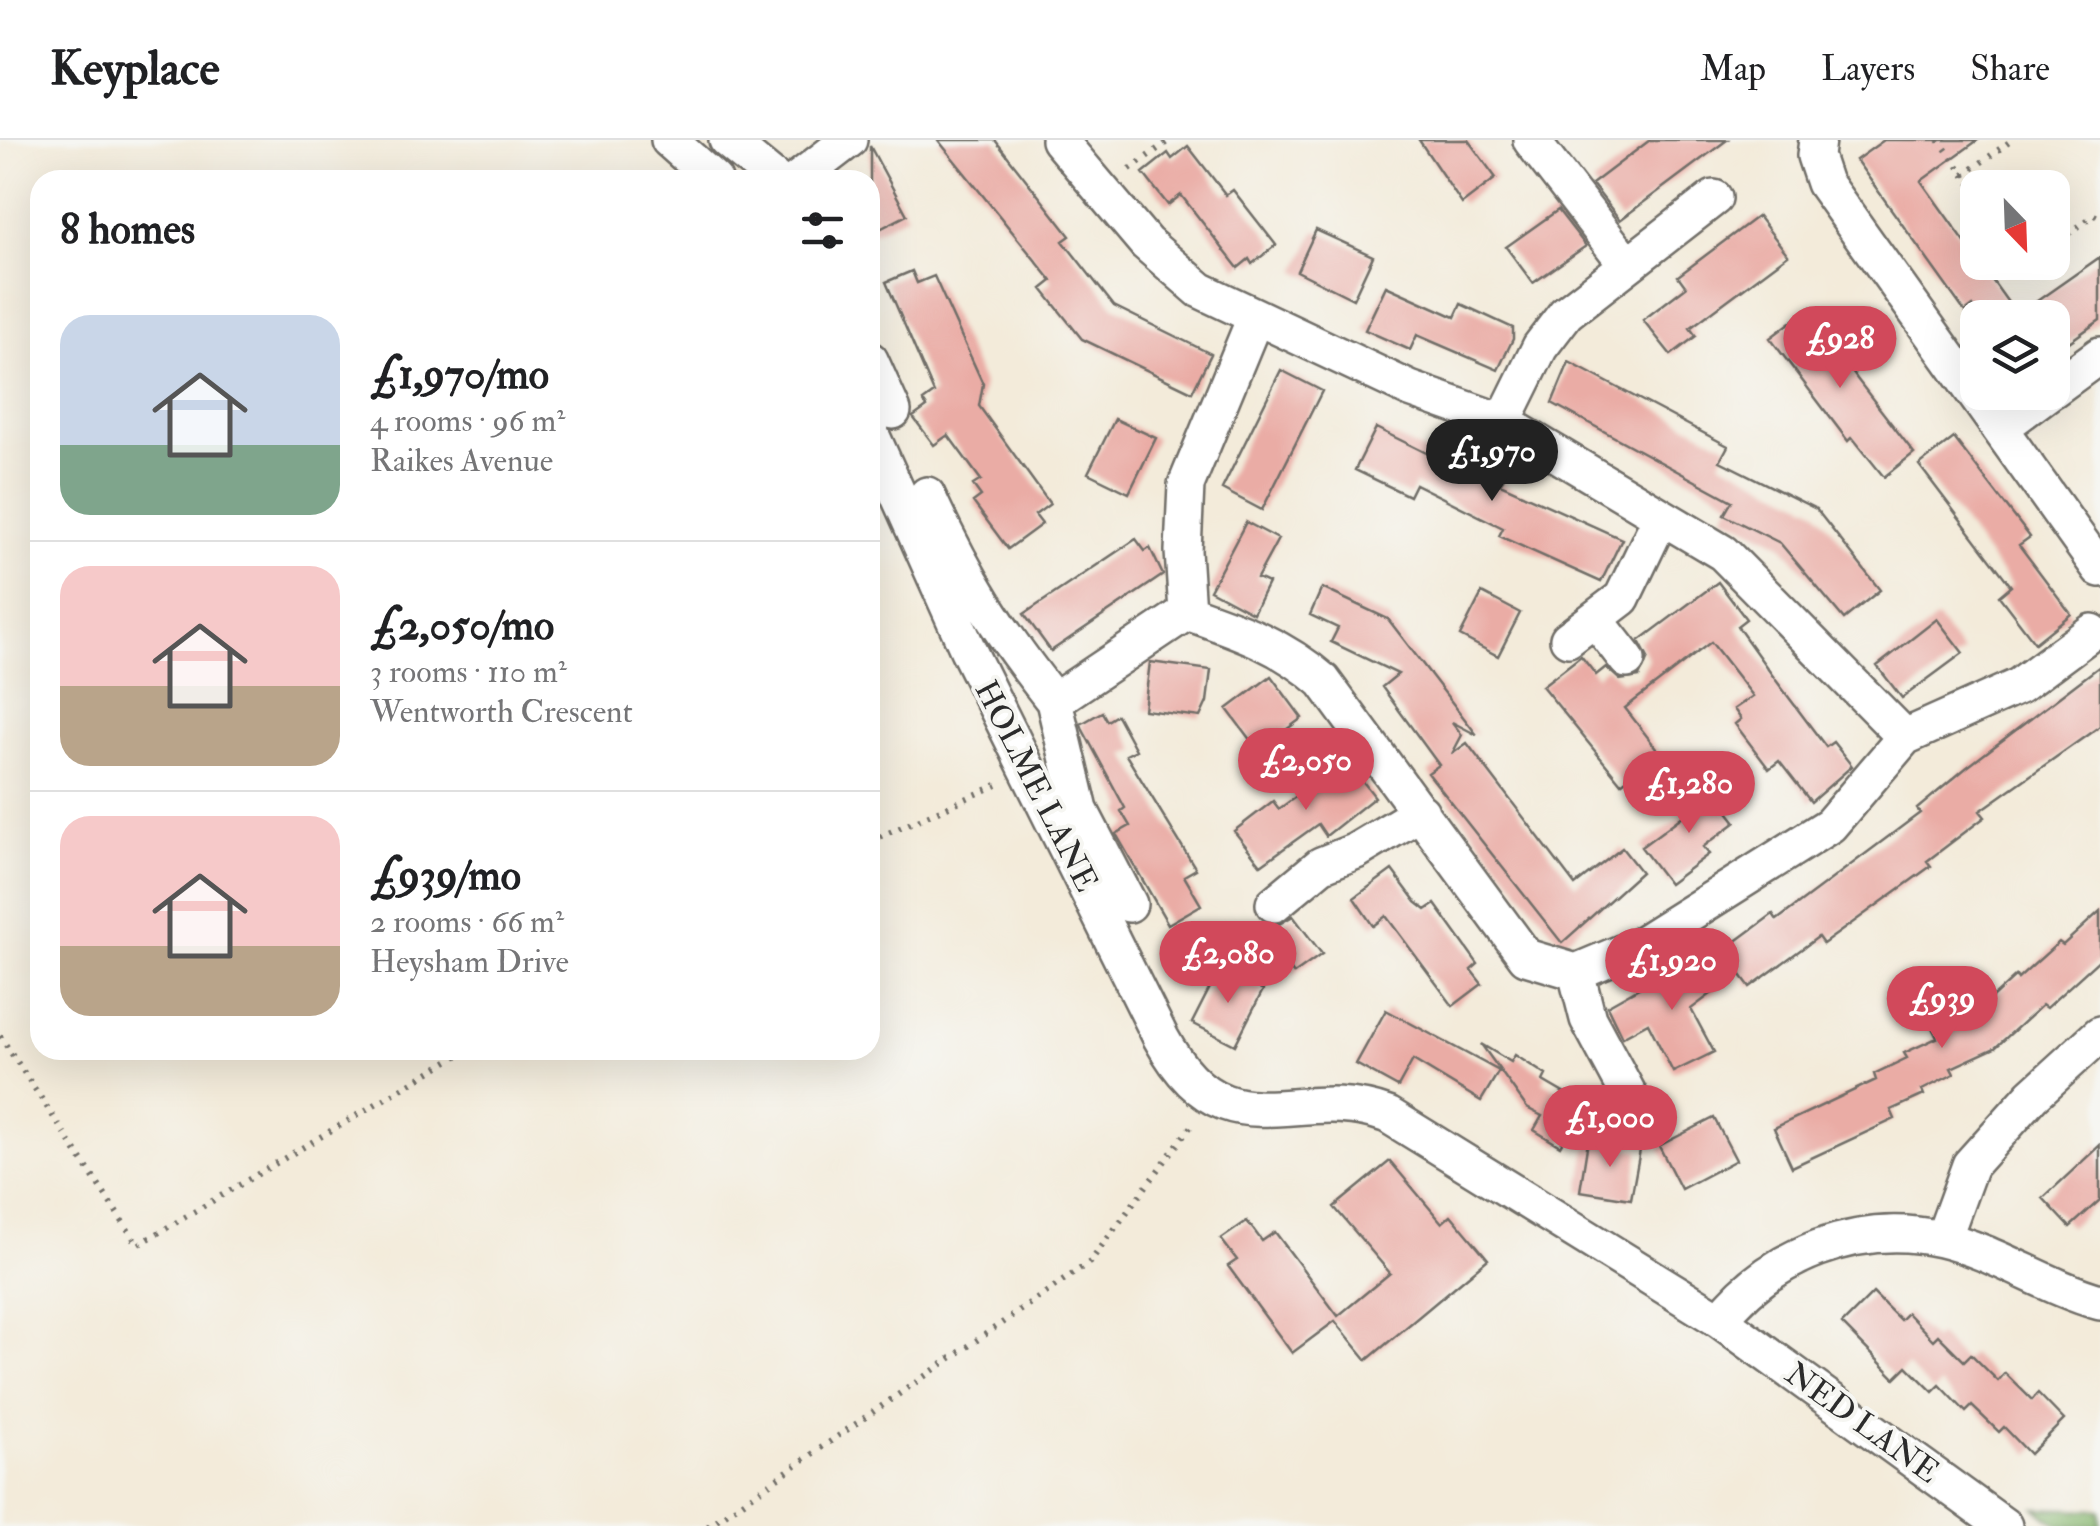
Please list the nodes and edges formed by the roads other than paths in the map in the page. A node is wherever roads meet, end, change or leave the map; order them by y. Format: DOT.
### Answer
graph roads {
  1 [pos="669,140"];
  2 [pos="727,140"];
  3 [pos="849,140"];
  4 [pos="1059,140"];
  5 [pos="1531,140"];
  6 [pos="1817,140"];
  7 [pos="703,170"];
  8 [pos="764,170"];
  9 [pos="810,170"];
  10 [pos="1714,198"];
  11 [pos="1626,263"];
  12 [pos="1255,318"];
  13 [pos="2100,355"];
  14 [pos="2070,377"];
  15 [pos="2025,410"];
  16 [pos="882,422"];
  17 [pos="1504,422"];
  18 [pos="2000,428"];
  19 [pos="927,495"];
  20 [pos="1660,519"];
  21 [pos="2100,569"];
  22 [pos="1187,612"];
  23 [pos="2092,632"];
  24 [pos="1627,660"];
  25 [pos="1054,701"];
  26 [pos="1906,737"];
  27 [pos="1422,812"];
  28 [pos="1128,904"];
  29 [pos="1274,904"];
  30 [pos="1576,972"];
  31 [pos="2100,1034"];
  32 [pos="1636,1108"];
  33 [pos="1943,1239"];
  34 [pos="2100,1302"];
  35 [pos="1720,1320"];
  36 [pos="2004,1526"];
  1 -- 7 [label="street"];
  2 -- 8 [label="street"];
  3 -- 9 [label="street"];
  4 -- 12 [label="street"];
  5 -- 11 [label="street"];
  6 -- 18 [label="street"];
  10 -- 11 [label="street"];
  11 -- 17 [label="street"];
  12 -- 17 [label="street"];
  12 -- 22 [label="street"];
  13 -- 14 [label="street"];
  15 -- 18 [label="street"];
  16 -- 35 [label="street, HOLME LANE"];
  17 -- 20 [label="street"];
  18 -- 21 [label="street"];
  19 -- 25 [label="street"];
  20 -- 24 [label="street"];
  20 -- 26 [label="street"];
  22 -- 25 [label="street"];
  22 -- 27 [label="street"];
  23 -- 26 [label="street"];
  25 -- 28 [label="street"];
  26 -- 30 [label="street"];
  27 -- 29 [label="street"];
  27 -- 30 [label="street"];
  30 -- 32 [label="street"];
  31 -- 33 [label="street"];
  33 -- 34 [label="street"];
  33 -- 35 [label="street"];
  35 -- 36 [label="street, NED LANE"];
}
